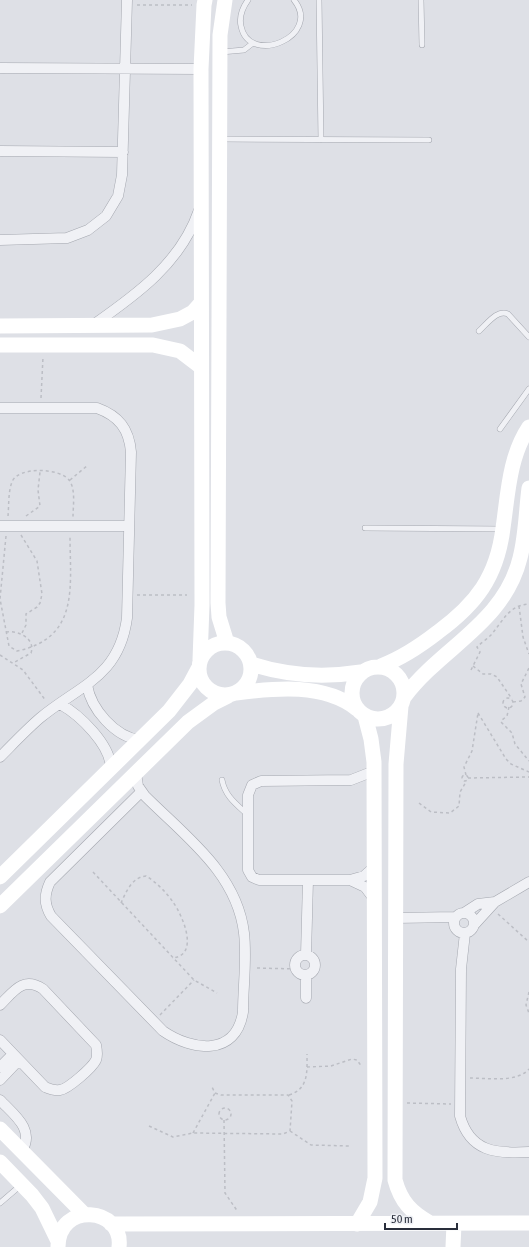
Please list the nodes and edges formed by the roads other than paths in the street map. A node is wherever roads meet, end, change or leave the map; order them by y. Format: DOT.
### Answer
graph roads {
  1 [pos="225,0"];
  2 [pos="248,0"];
  3 [pos="294,0"];
  4 [pos="320,0"];
  5 [pos="421,0"];
  6 [pos="127,2"];
  7 [pos="204,2"];
  8 [pos="253,43"];
  9 [pos="422,45"];
  10 [pos="220,52"];
  11 [pos="0,68"];
  12 [pos="125,69"];
  13 [pos="201,69"];
  14 [pos="220,139"];
  15 [pos="321,140"];
  16 [pos="429,140"];
  17 [pos="0,151"];
  18 [pos="123,152"];
  19 [pos="202,201"];
  20 [pos="0,240"];
  21 [pos="201,303"];
  22 [pos="93,325"];
  23 [pos="0,326"];
  24 [pos="479,331"];
  25 [pos="529,337"];
  26 [pos="0,345"];
  27 [pos="200,368"];
  28 [pos="529,390"];
  29 [pos="0,408"];
  30 [pos="529,427"];
  31 [pos="500,429"];
  32 [pos="529,488"];
  33 [pos="12,526"];
  34 [pos="128,526"];
  35 [pos="365,528"];
  36 [pos="503,529"];
  37 [pos="227,643"];
  38 [pos="199,664"];
  39 [pos="251,664"];
  40 [pos="381,666"];
  41 [pos="361,672"];
  42 [pos="86,685"];
  43 [pos="232,695"];
  44 [pos="403,701"];
  45 [pos="56,706"];
  46 [pos="361,713"];
  47 [pos="140,740"];
  48 [pos="0,757"];
  49 [pos="110,769"];
  50 [pos="374,771"];
  51 [pos="136,773"];
  52 [pos="222,780"];
  53 [pos="351,780"];
  54 [pos="374,789"];
  55 [pos="119,790"];
  56 [pos="142,795"];
  57 [pos="248,816"];
  58 [pos="374,867"];
  59 [pos="0,878"];
  60 [pos="308,880"];
  61 [pos="350,880"];
  62 [pos="529,882"];
  63 [pos="374,899"];
  64 [pos="492,905"];
  65 [pos="0,906"];
  66 [pos="460,915"];
  67 [pos="396,918"];
  68 [pos="474,925"];
  69 [pos="465,933"];
  70 [pos="306,955"];
  71 [pos="306,975"];
  72 [pos="306,998"];
  73 [pos="0,1005"];
  74 [pos="0,1040"];
  75 [pos="16,1057"];
  76 [pos="0,1067"];
  77 [pos="0,1080"];
  78 [pos="0,1100"];
  79 [pos="0,1129"];
  80 [pos="22,1151"];
  81 [pos="529,1152"];
  82 [pos="0,1162"];
  83 [pos="375,1166"];
  84 [pos="395,1166"];
  85 [pos="21,1184"];
  86 [pos="0,1203"];
  87 [pos="84,1214"];
  88 [pos="430,1223"];
  89 [pos="529,1223"];
  90 [pos="111,1224"];
  91 [pos="357,1224"];
  92 [pos="454,1224"];
  93 [pos="58,1244"];
  94 [pos="119,1247"];
  95 [pos="453,1247"];
  1 -- 10 [label="street"];
  2 -- 8 [label="lane"];
  3 -- 8 [label="lane"];
  4 -- 15 [label="lane"];
  5 -- 9 [label="lane"];
  6 -- 12 [label="street"];
  7 -- 13 [label="street"];
  8 -- 10 [label="lane"];
  10 -- 14 [label="street"];
  11 -- 12 [label="street"];
  12 -- 13 [label="street"];
  12 -- 18 [label="street"];
  13 -- 19 [label="street"];
  14 -- 15 [label="lane"];
  14 -- 37 [label="street"];
  15 -- 16 [label="lane"];
  17 -- 18 [label="street"];
  18 -- 20 [label="street"];
  19 -- 21 [label="street"];
  19 -- 22 [label="street"];
  21 -- 22 [label="street"];
  21 -- 27 [label="street"];
  22 -- 23 [label="street"];
  24 -- 25 [label="lane"];
  26 -- 27 [label="street"];
  27 -- 38 [label="street"];
  28 -- 31 [label="lane"];
  29 -- 34 [label="street"];
  30 -- 36 [label="street"];
  32 -- 44 [label="street"];
  33 -- 34 [label="street"];
  34 -- 42 [label="street"];
  35 -- 36 [label="lane"];
  36 -- 40 [label="street"];
  37 -- 38 [label="street"];
  37 -- 39 [label="street"];
  38 -- 43 [label="street"];
  38 -- 47 [label="street"];
  39 -- 41 [label="street"];
  39 -- 43 [label="street"];
  40 -- 41 [label="street"];
  40 -- 44 [label="street"];
  41 -- 46 [label="street"];
  42 -- 45 [label="street"];
  42 -- 47 [label="street"];
  43 -- 46 [label="street"];
  43 -- 51 [label="street"];
  44 -- 46 [label="street"];
  44 -- 67 [label="street"];
  45 -- 48 [label="street"];
  45 -- 49 [label="street"];
  46 -- 50 [label="street"];
  47 -- 49 [label="street"];
  49 -- 59 [label="street"];
  50 -- 53 [label="street"];
  50 -- 54 [label="street"];
  51 -- 55 [label="street"];
  51 -- 56 [label="street"];
  52 -- 57 [label="lane"];
  53 -- 54 [label="street"];
  53 -- 57 [label="street"];
  54 -- 58 [label="street"];
  55 -- 56 [label="street"];
  55 -- 65 [label="street"];
  56 -- 56 [label="street"];
  57 -- 60 [label="street"];
  58 -- 61 [label="street"];
  58 -- 63 [label="street"];
  60 -- 61 [label="street"];
  60 -- 70 [label="street"];
  61 -- 63 [label="street"];
  62 -- 64 [label="street"];
  63 -- 83 [label="street"];
  64 -- 66 [label="street"];
  64 -- 68 [label="street"];
  66 -- 67 [label="street"];
  66 -- 68 [label="street"];
  66 -- 69 [label="street"];
  67 -- 84 [label="street"];
  68 -- 69 [label="street"];
  69 -- 81 [label="street"];
  70 -- 71 [label="street"];
  70 -- 71 [label="street"];
  71 -- 72 [label="street"];
  73 -- 75 [label="street"];
  74 -- 75 [label="street"];
  75 -- 76 [label="street"];
  75 -- 77 [label="street"];
  78 -- 80 [label="street"];
  79 -- 80 [label="street"];
  80 -- 87 [label="street"];
  82 -- 85 [label="street"];
  83 -- 84 [label="street"];
  83 -- 91 [label="street"];
  84 -- 88 [label="street"];
  85 -- 86 [label="lane"];
  85 -- 93 [label="street"];
  87 -- 90 [label="street"];
  87 -- 93 [label="street"];
  88 -- 91 [label="street"];
  88 -- 92 [label="street"];
  89 -- 92 [label="street"];
  90 -- 91 [label="street"];
  90 -- 94 [label="street"];
  92 -- 95 [label="street"];
}
